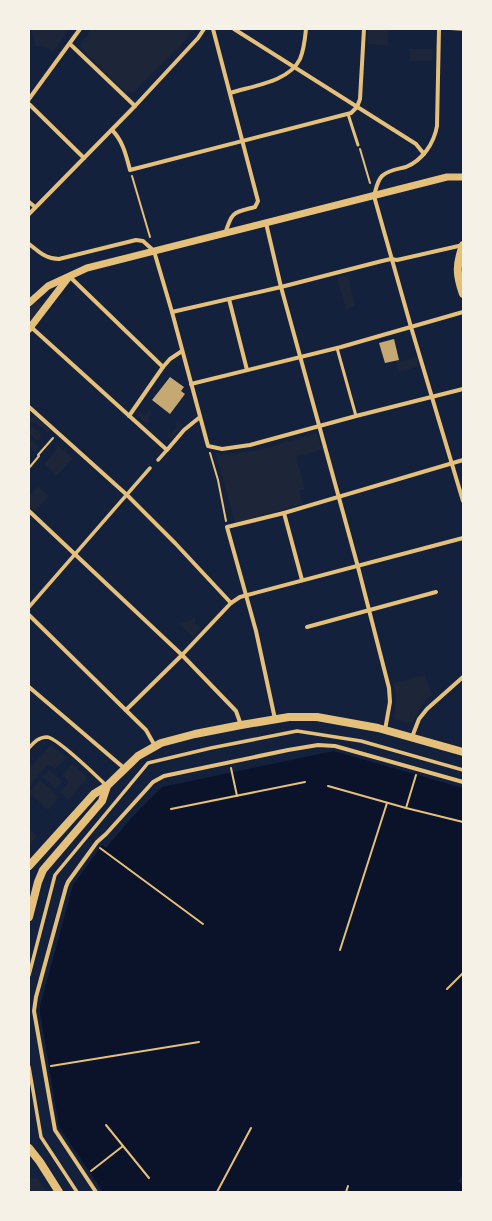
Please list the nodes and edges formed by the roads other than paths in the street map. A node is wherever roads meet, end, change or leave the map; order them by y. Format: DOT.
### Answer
graph roads {
  1 [pos="80,29"];
  2 [pos="204,29"];
  3 [pos="213,29"];
  4 [pos="234,29"];
  5 [pos="306,29"];
  6 [pos="364,29"];
  7 [pos="439,29"];
  8 [pos="70,44"];
  9 [pos="294,67"];
  10 [pos="230,93"];
  11 [pos="29,99"];
  12 [pos="29,104"];
  13 [pos="135,106"];
  14 [pos="357,107"];
  15 [pos="348,114"];
  16 [pos="112,130"];
  17 [pos="243,141"];
  18 [pos="358,145"];
  19 [pos="424,154"];
  20 [pos="84,158"];
  21 [pos="463,177"];
  22 [pos="374,196"];
  23 [pos="29,202"];
  24 [pos="35,207"];
  25 [pos="29,214"];
  26 [pos="266,223"];
  27 [pos="225,234"];
  28 [pos="29,244"];
  29 [pos="463,245"];
  30 [pos="154,251"];
  31 [pos="391,259"];
  32 [pos="69,276"];
  33 [pos="281,287"];
  34 [pos="463,294"];
  35 [pos="229,299"];
  36 [pos="29,303"];
  37 [pos="172,312"];
  38 [pos="463,312"];
  39 [pos="411,327"];
  40 [pos="30,328"];
  41 [pos="337,348"];
  42 [pos="182,351"];
  43 [pos="301,357"];
  44 [pos="163,367"];
  45 [pos="247,370"];
  46 [pos="191,384"];
  47 [pos="463,389"];
  48 [pos="432,397"];
  49 [pos="29,407"];
  50 [pos="129,416"];
  51 [pos="356,416"];
  52 [pos="200,417"];
  53 [pos="320,426"];
  54 [pos="167,450"];
  55 [pos="158,460"];
  56 [pos="463,460"];
  57 [pos="452,464"];
  58 [pos="150,468"];
  59 [pos="127,495"];
  60 [pos="339,496"];
  61 [pos="463,501"];
  62 [pos="29,511"];
  63 [pos="284,513"];
  64 [pos="463,538"];
  65 [pos="75,555"];
  66 [pos="358,567"];
  67 [pos="302,580"];
  68 [pos="436,592"];
  69 [pos="246,595"];
  70 [pos="232,603"];
  71 [pos="29,607"];
  72 [pos="370,610"];
  73 [pos="29,615"];
  74 [pos="307,626"];
  75 [pos="182,655"];
  76 [pos="463,677"];
  77 [pos="29,687"];
  78 [pos="126,710"];
  79 [pos="275,719"];
  80 [pos="241,725"];
  81 [pos="384,730"];
  82 [pos="412,737"];
  83 [pos="155,746"];
  84 [pos="29,748"];
  85 [pos="463,752"];
  86 [pos="73,756"];
  87 [pos="70,760"];
  88 [pos="124,768"];
  89 [pos="463,770"];
  90 [pos="463,782"];
  91 [pos="107,786"];
  92 [pos="29,866"];
  93 [pos="29,917"];
  94 [pos="29,975"];
  95 [pos="29,1067"];
  96 [pos="29,1148"];
  97 [pos="59,1192"];
  98 [pos="78,1192"];
  99 [pos="96,1192"];
  1 -- 8 [label="street"];
  2 -- 13 [label="street"];
  3 -- 10 [label="street"];
  4 -- 9 [label="street"];
  5 -- 9 [label="street"];
  6 -- 14 [label="street"];
  7 -- 19 [label="street"];
  8 -- 11 [label="street"];
  8 -- 13 [label="street"];
  9 -- 10 [label="street"];
  9 -- 14 [label="street"];
  10 -- 17 [label="street"];
  12 -- 20 [label="street"];
  13 -- 16 [label="street"];
  14 -- 15 [label="street"];
  14 -- 19 [label="street"];
  15 -- 17 [label="street"];
  15 -- 18 [label="lane"];
  16 -- 17 [label="street"];
  16 -- 20 [label="street"];
  17 -- 27 [label="street"];
  19 -- 22 [label="street"];
  20 -- 24 [label="street"];
  21 -- 22 [label="street"];
  22 -- 26 [label="street"];
  22 -- 31 [label="street"];
  23 -- 24 [label="street"];
  24 -- 25 [label="street"];
  26 -- 27 [label="street"];
  26 -- 33 [label="street"];
  27 -- 30 [label="street"];
  28 -- 30 [label="street"];
  29 -- 31 [label="street"];
  29 -- 34 [label="main road"];
  30 -- 32 [label="street"];
  30 -- 37 [label="street"];
  31 -- 33 [label="street"];
  31 -- 39 [label="street"];
  32 -- 36 [label="street"];
  32 -- 40 [label="street"];
  32 -- 44 [label="street"];
  33 -- 35 [label="street"];
  33 -- 43 [label="street"];
  35 -- 37 [label="street"];
  35 -- 45 [label="street"];
  37 -- 42 [label="street"];
  38 -- 39 [label="street"];
  39 -- 41 [label="street"];
  39 -- 48 [label="street"];
  40 -- 50 [label="street"];
  41 -- 43 [label="street"];
  41 -- 51 [label="lane"];
  42 -- 44 [label="street"];
  42 -- 46 [label="street"];
  43 -- 45 [label="street"];
  43 -- 53 [label="street"];
  44 -- 50 [label="street"];
  45 -- 46 [label="street"];
  46 -- 52 [label="street"];
  47 -- 48 [label="street"];
  48 -- 51 [label="street"];
  48 -- 57 [label="street"];
  49 -- 59 [label="street"];
  50 -- 54 [label="street"];
  51 -- 53 [label="street"];
  52 -- 53 [label="street"];
  52 -- 54 [label="street"];
  53 -- 60 [label="street"];
  54 -- 55 [label="street"];
  56 -- 57 [label="street"];
  57 -- 60 [label="street"];
  57 -- 61 [label="street"];
  58 -- 59 [label="street"];
  59 -- 65 [label="street"];
  59 -- 70 [label="street"];
  60 -- 63 [label="street"];
  60 -- 66 [label="street"];
  62 -- 65 [label="street"];
  63 -- 67 [label="street"];
  63 -- 69 [label="street"];
  64 -- 66 [label="street"];
  65 -- 71 [label="street"];
  65 -- 75 [label="street"];
  66 -- 67 [label="street"];
  66 -- 72 [label="street"];
  67 -- 69 [label="street"];
  68 -- 72 [label="street"];
  69 -- 70 [label="street"];
  69 -- 79 [label="street"];
  70 -- 75 [label="street"];
  72 -- 74 [label="street"];
  72 -- 81 [label="street"];
  73 -- 78 [label="street"];
  75 -- 78 [label="street"];
  75 -- 80 [label="street"];
  76 -- 82 [label="street"];
  77 -- 88 [label="street"];
  78 -- 83 [label="street"];
  79 -- 80 [label="main road"];
  79 -- 81 [label="main road"];
  80 -- 83 [label="main road"];
  81 -- 82 [label="main road"];
  82 -- 85 [label="main road"];
  83 -- 88 [label="main road"];
  84 -- 86 [label="street"];
  86 -- 87 [label="street"];
  86 -- 91 [label="street"];
  88 -- 91 [label="main road"];
  89 -- 94 [label="street"];
  90 -- 99 [label="street"];
  91 -- 92 [label="main road"];
  91 -- 93 [label="main road"];
  95 -- 98 [label="street"];
  96 -- 97 [label="main road"];
}
